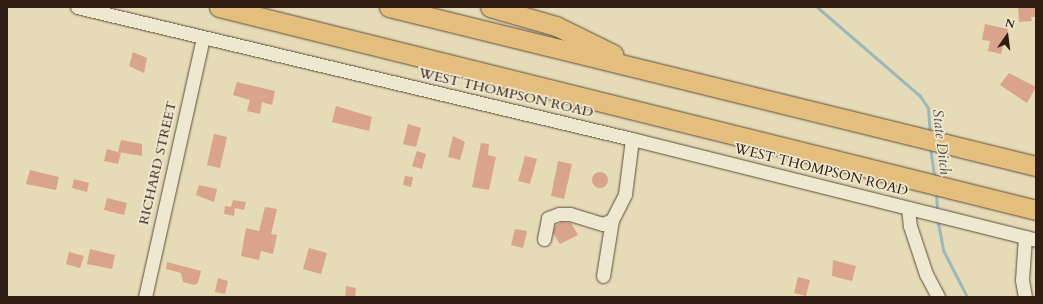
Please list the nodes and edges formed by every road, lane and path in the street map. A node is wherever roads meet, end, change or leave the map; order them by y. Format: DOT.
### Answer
graph roads {
  1 [pos="77,7"];
  2 [pos="219,7"];
  3 [pos="389,7"];
  4 [pos="490,7"];
  5 [pos="203,37"];
  6 [pos="649,71"];
  7 [pos="632,139"];
  8 [pos="1036,166"];
  9 [pos="908,208"];
  10 [pos="1036,210"];
  11 [pos="612,220"];
  12 [pos="544,239"];
  13 [pos="1030,239"];
  14 [pos="603,276"];
  15 [pos="145,297"];
  16 [pos="938,297"];
  17 [pos="1025,297"];
  1 -- 5 [label="street, WEST THOMPSON ROAD"];
  2 -- 10 [label="highway"];
  3 -- 6 [label="highway"];
  4 -- 6 [label="highway"];
  5 -- 7 [label="street, WEST THOMPSON ROAD"];
  5 -- 15 [label="street, RICHARD STREET"];
  6 -- 8 [label="highway"];
  7 -- 9 [label="street, WEST THOMPSON ROAD"];
  7 -- 11 [label="street"];
  9 -- 13 [label="street, WEST THOMPSON ROAD"];
  9 -- 16 [label="street"];
  11 -- 12 [label="street"];
  11 -- 14 [label="street"];
  13 -- 17 [label="street"];
}
